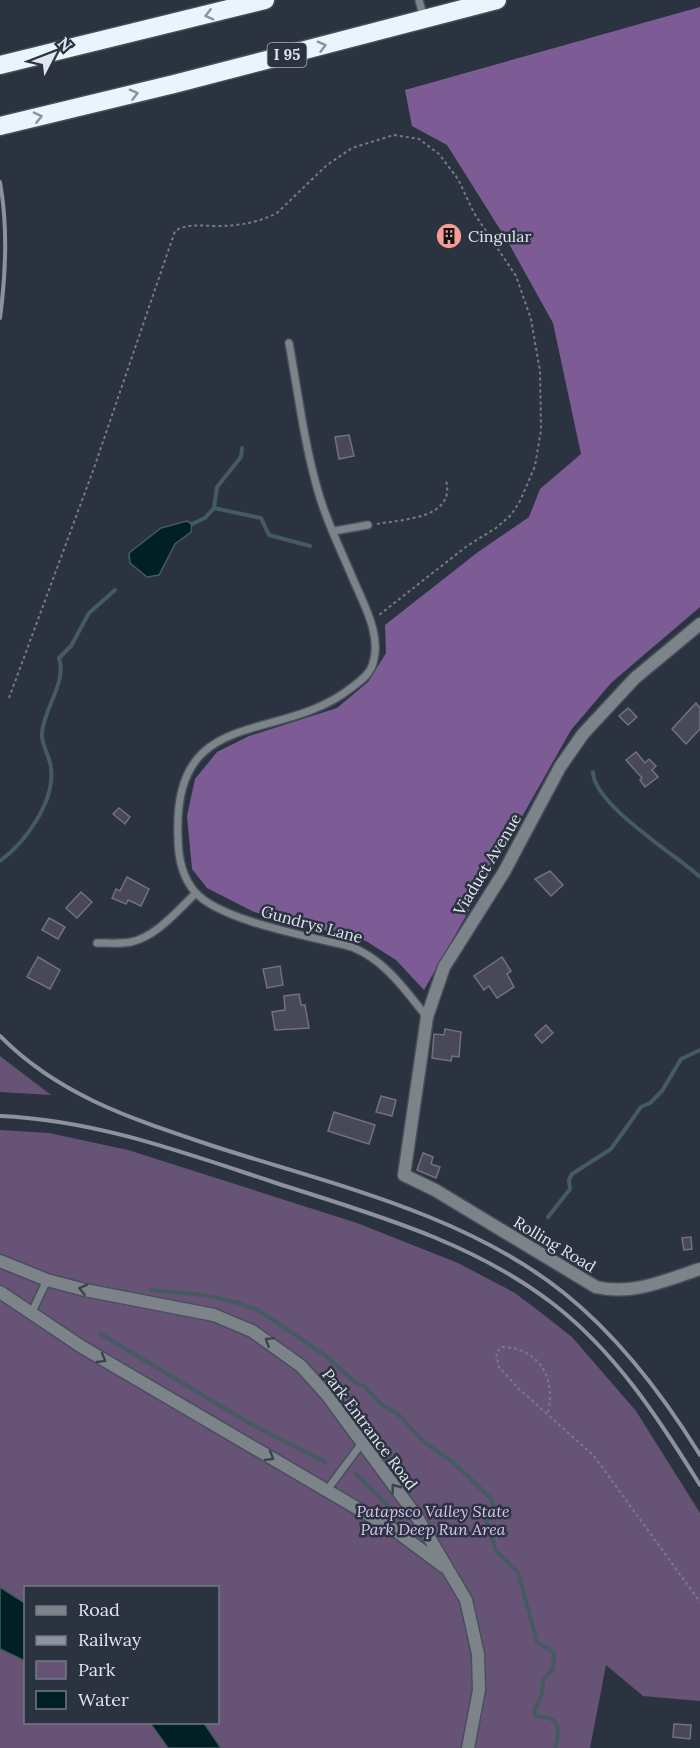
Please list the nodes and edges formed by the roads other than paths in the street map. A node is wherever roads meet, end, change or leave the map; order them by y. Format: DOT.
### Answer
graph roads {
  1 [pos="265,0"];
  2 [pos="419,0"];
  3 [pos="497,0"];
  4 [pos="424,19"];
  5 [pos="0,65"];
  6 [pos="0,126"];
  7 [pos="289,343"];
  8 [pos="368,525"];
  9 [pos="334,531"];
  10 [pos="700,624"];
  11 [pos="196,893"];
  12 [pos="97,944"];
  13 [pos="427,1017"];
  14 [pos="404,1175"];
  15 [pos="0,1261"];
  16 [pos="700,1269"];
  17 [pos="47,1280"];
  18 [pos="0,1293"];
  19 [pos="31,1314"];
  20 [pos="362,1443"];
  21 [pos="327,1490"];
  22 [pos="451,1572"];
  23 [pos="468,1748"];
  1 -- 5 [label="highway, one-way"];
  2 -- 4 [label="lane"];
  3 -- 4 [label="highway, I 95"];
  6 -- 4 [label="highway, I 95, one-way"];
  7 -- 9 [label="lane"];
  8 -- 9 [label="lane"];
  9 -- 11 [label="lane, Gundrys Lane"];
  10 -- 13 [label="street, Viaduct Avenue"];
  11 -- 12 [label="lane"];
  11 -- 13 [label="lane, Gundrys Lane"];
  13 -- 14 [label="street, Viaduct Avenue"];
  14 -- 16 [label="street, Rolling Road"];
  15 -- 17 [label="street, Park Entrance Road"];
  17 -- 19 [label="lane"];
  20 -- 17 [label="street, Park Entrance Road, one-way"];
  18 -- 19 [label="street, Park Entrance Road"];
  19 -- 21 [label="street, Park Entrance Road, one-way"];
  20 -- 21 [label="lane"];
  22 -- 20 [label="street, Park Entrance Road, one-way"];
  21 -- 22 [label="street, Park Entrance Road"];
  22 -- 23 [label="street, Park Entrance Road"];
}
